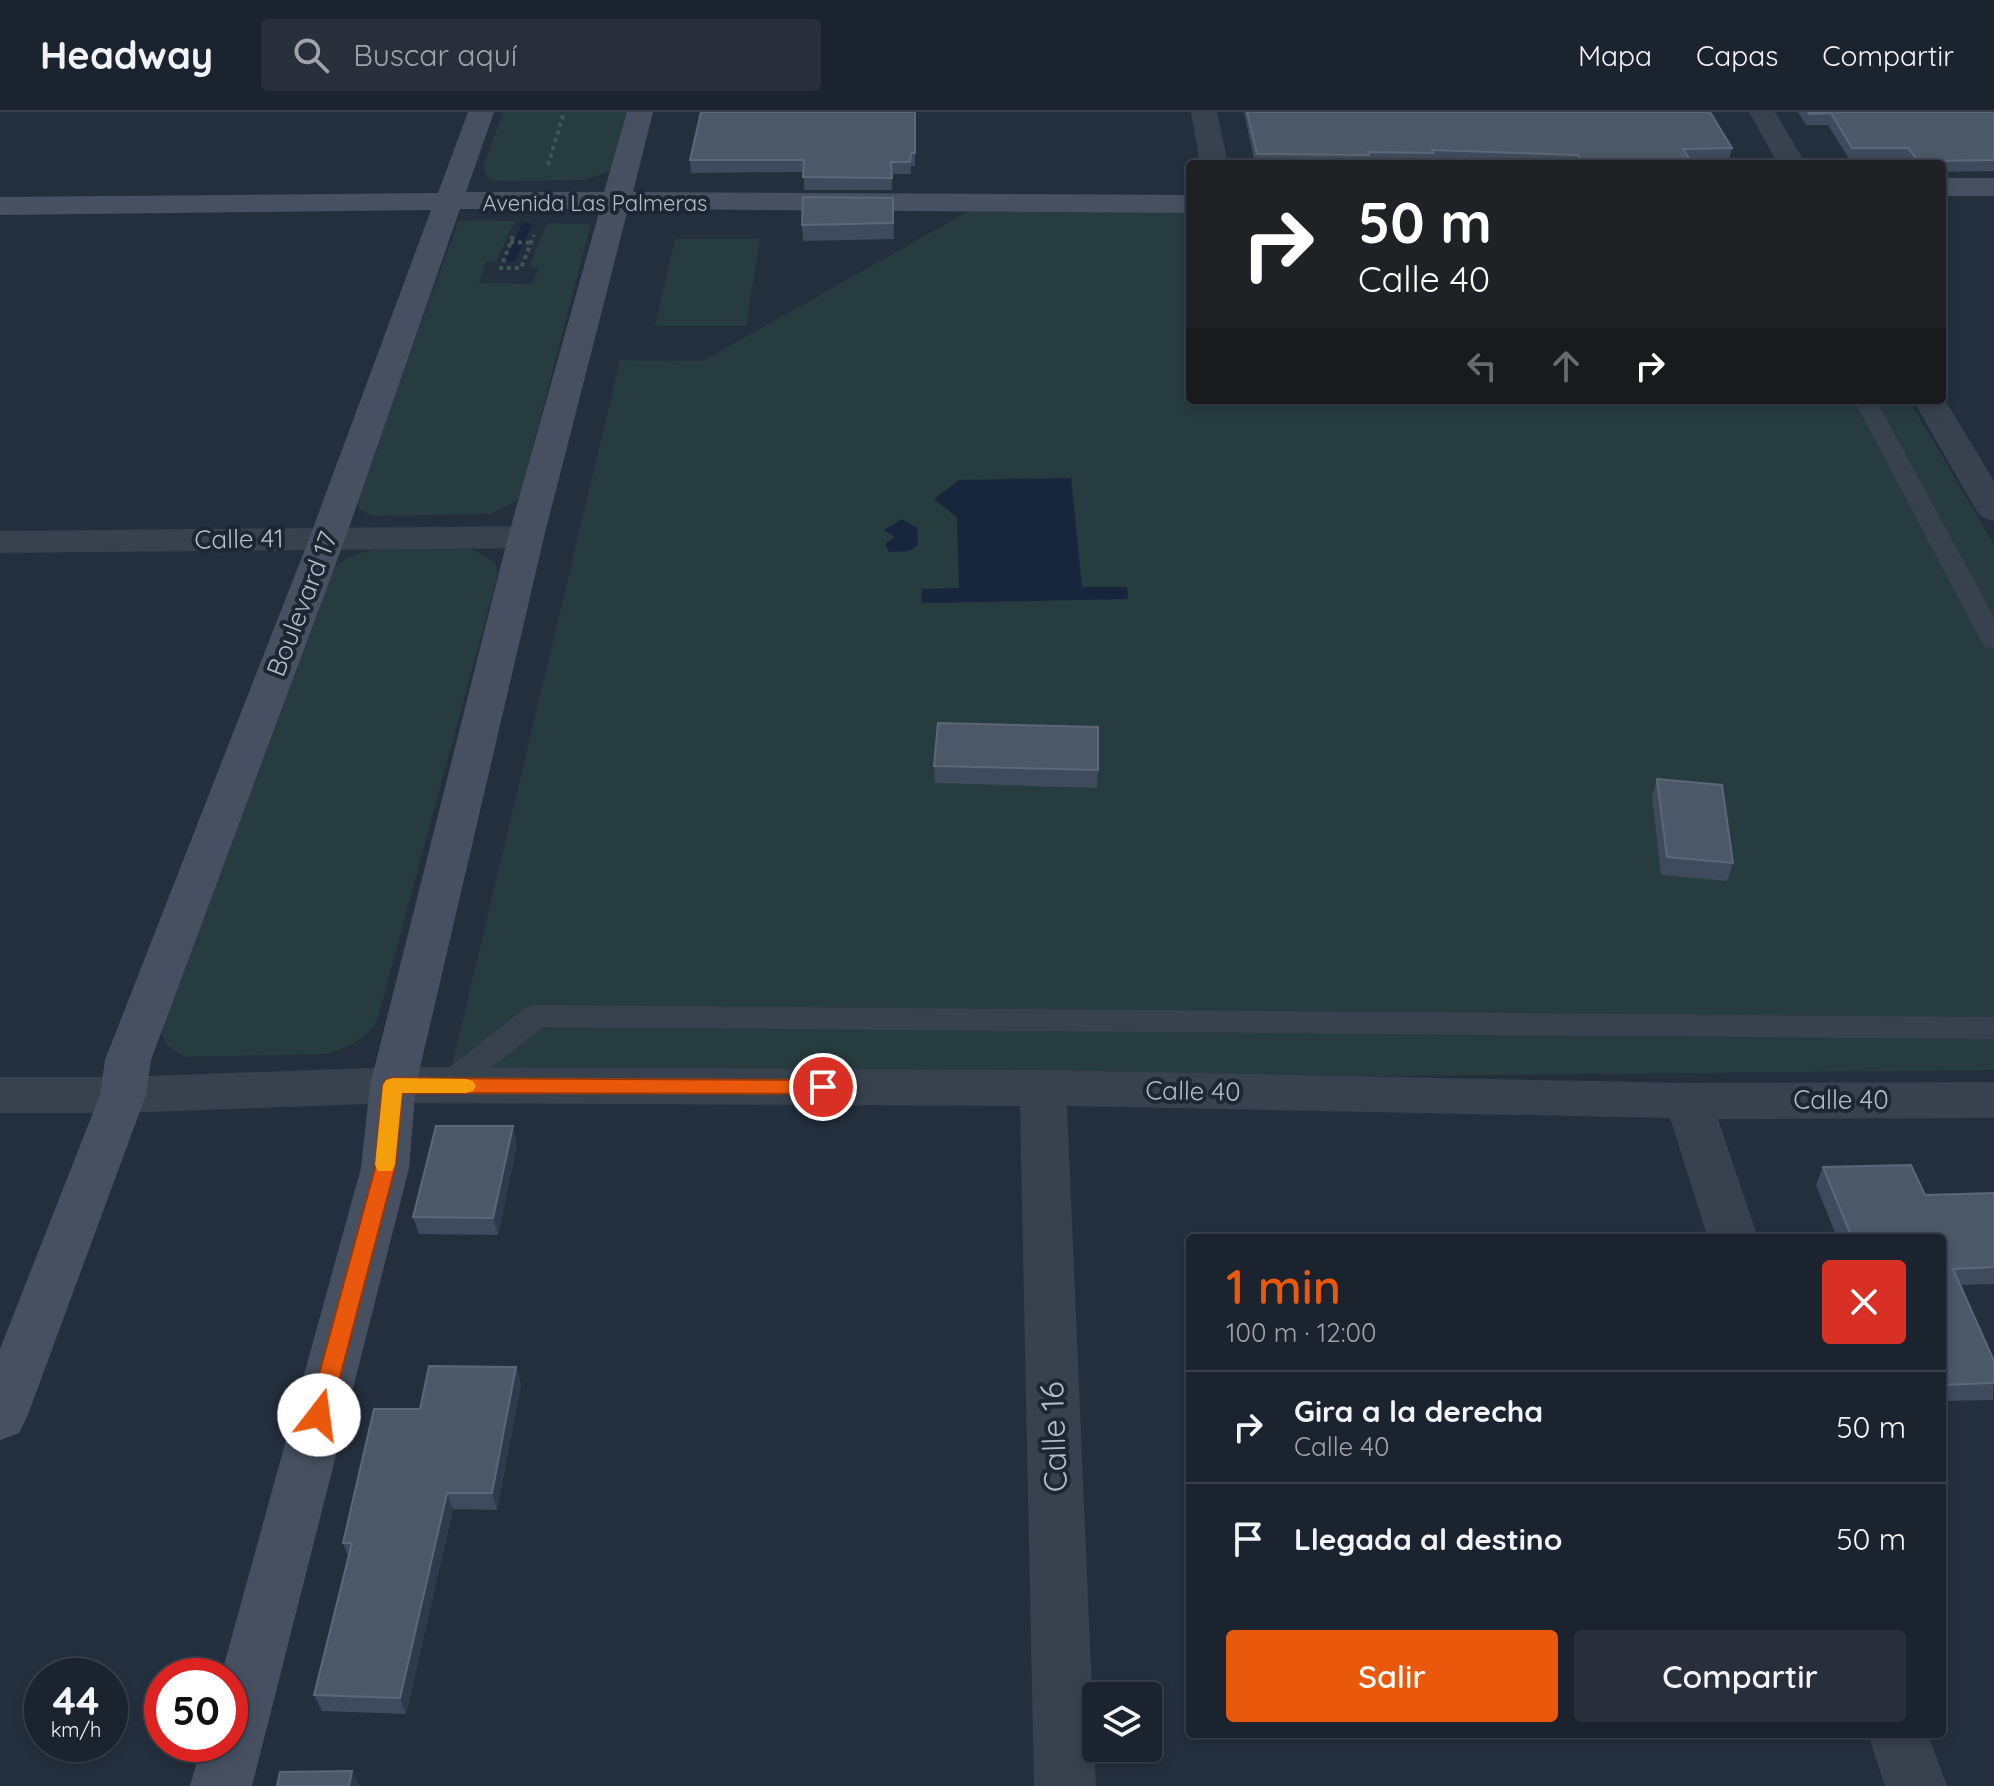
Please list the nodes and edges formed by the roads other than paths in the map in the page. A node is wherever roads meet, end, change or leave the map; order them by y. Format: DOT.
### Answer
graph roads {
  1 [pos="481,112"];
  2 [pos="640,112"];
  3 [pos="1204,112"];
  4 [pos="1762,112"];
  5 [pos="1213,160"];
  6 [pos="1790,160"];
  7 [pos="1946,187"];
  8 [pos="1994,187"];
  9 [pos="1186,188"];
  10 [pos="0,191"];
  11 [pos="451,194"];
  12 [pos="618,196"];
  13 [pos="1946,201"];
  14 [pos="1994,201"];
  15 [pos="1186,204"];
  16 [pos="0,206"];
  17 [pos="1867,404"];
  18 [pos="1931,404"];
  19 [pos="1994,510"];
  20 [pos="526,537"];
  21 [pos="327,539"];
  22 [pos="0,542"];
  23 [pos="1994,641"];
  24 [pos="1994,1028"];
  25 [pos="393,1085"];
  26 [pos="447,1086"];
  27 [pos="1043,1088"];
  28 [pos="0,1095"];
  29 [pos="123,1095"];
  30 [pos="1994,1100"];
  31 [pos="1688,1101"];
  32 [pos="1732,1234"];
  33 [pos="0,1417"];
  34 [pos="1899,1738"];
  35 [pos="221,1786"];
  36 [pos="1065,1786"];
  37 [pos="1916,1786"];
  1 -- 11 [label="main road, Boulevard 17"];
  2 -- 12 [label="main road"];
  3 -- 5 [label="street"];
  4 -- 6 [label="street"];
  7 -- 8 [label="main road"];
  9 -- 12 [label="main road, Avenida Las Palmeras"];
  10 -- 11 [label="main road, Avenida Las Palmeras"];
  11 -- 12 [label="main road, Avenida Las Palmeras"];
  11 -- 12 [label="main road, Avenida Las Palmeras"];
  11 -- 16 [label="main road, Avenida Las Palmeras"];
  11 -- 21 [label="main road, Boulevard 17"];
  12 -- 15 [label="main road, Avenida Las Palmeras"];
  12 -- 20 [label="main road"];
  13 -- 14 [label="main road"];
  17 -- 23 [label="lane"];
  18 -- 19 [label="street"];
  20 -- 21 [label="street, Calle 41"];
  20 -- 25 [label="main road"];
  21 -- 22 [label="street, Calle 41"];
  21 -- 29 [label="main road, Boulevard 17"];
  24 -- 26 [label="lane"];
  25 -- 26 [label="street, Calle 40"];
  25 -- 29 [label="street, Calle 40"];
  25 -- 35 [label="main road"];
  26 -- 27 [label="street, Calle 40"];
  27 -- 31 [label="street, Calle 40"];
  27 -- 36 [label="street, Calle 16"];
  28 -- 29 [label="street"];
  29 -- 33 [label="main road, Boulevard 17"];
  30 -- 31 [label="street, Calle 40"];
  31 -- 32 [label="street"];
  34 -- 37 [label="street"];
}
